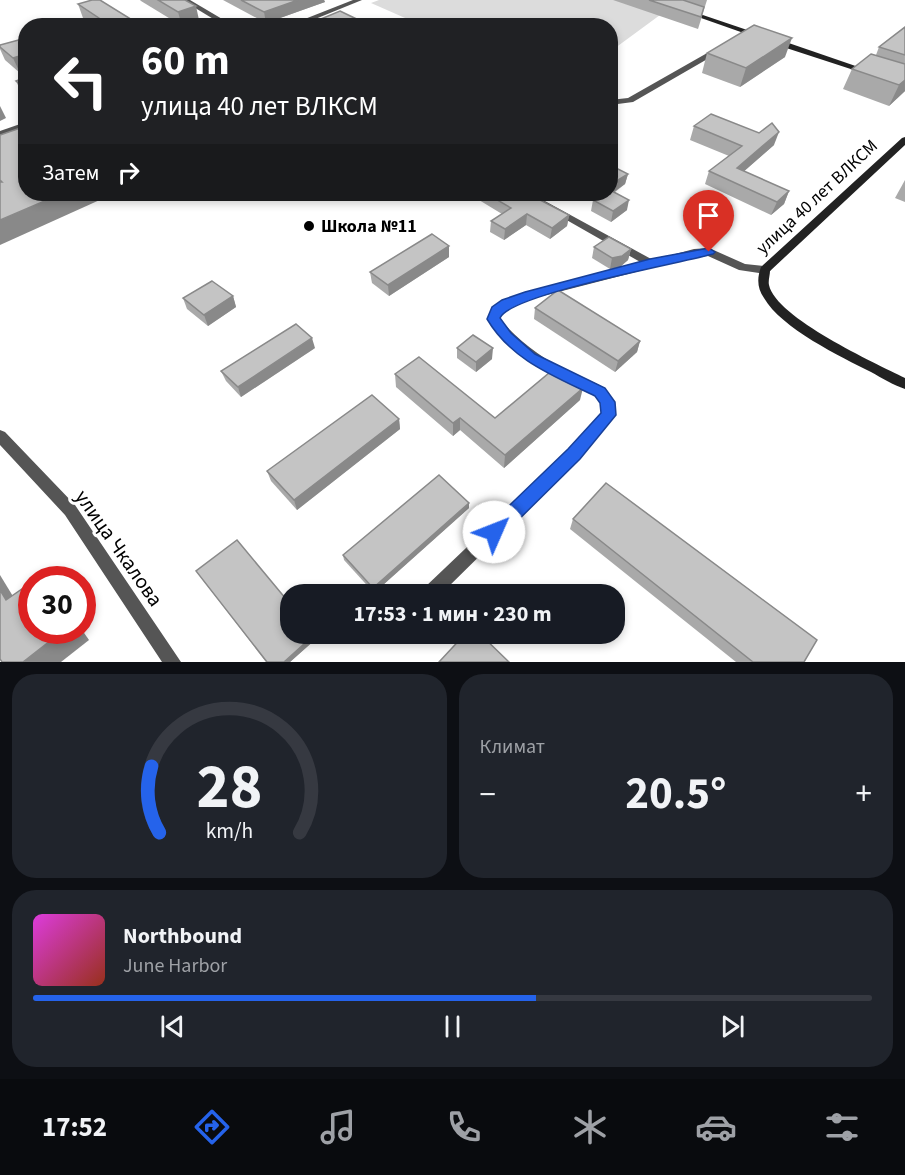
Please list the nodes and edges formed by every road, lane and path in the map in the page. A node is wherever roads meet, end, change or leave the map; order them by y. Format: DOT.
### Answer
graph roads {
  1 [pos="185,0"];
  2 [pos="359,0"];
  3 [pos="680,9"];
  4 [pos="217,18"];
  5 [pos="312,18"];
  6 [pos="748,32"];
  7 [pos="738,38"];
  8 [pos="729,44"];
  9 [pos="876,74"];
  10 [pos="618,102"];
  11 [pos="18,127"];
  12 [pos="0,134"];
  13 [pos="905,141"];
  14 [pos="539,201"];
  15 [pos="650,263"];
  16 [pos="765,270"];
  17 [pos="905,384"];
  18 [pos="0,436"];
  19 [pos="440,584"];
  20 [pos="172,662"];
  1 -- 4 [label="street"];
  2 -- 5 [label="street"];
  3 -- 6 [label="main road"];
  6 -- 7 [label="street"];
  6 -- 9 [label="main road"];
  8 -- 10 [label="street"];
  11 -- 12 [label="street"];
  13 -- 16 [label="main road, улица 40 лет ВЛКСМ"];
  14 -- 15 [label="street"];
  15 -- 16 [label="street, улица 40 лет ВЛКСМ"];
  15 -- 19 [label="street, улица 40 лет ВЛКСМ"];
  16 -- 17 [label="main road"];
  18 -- 20 [label="street, улица Чкалова"];
}
